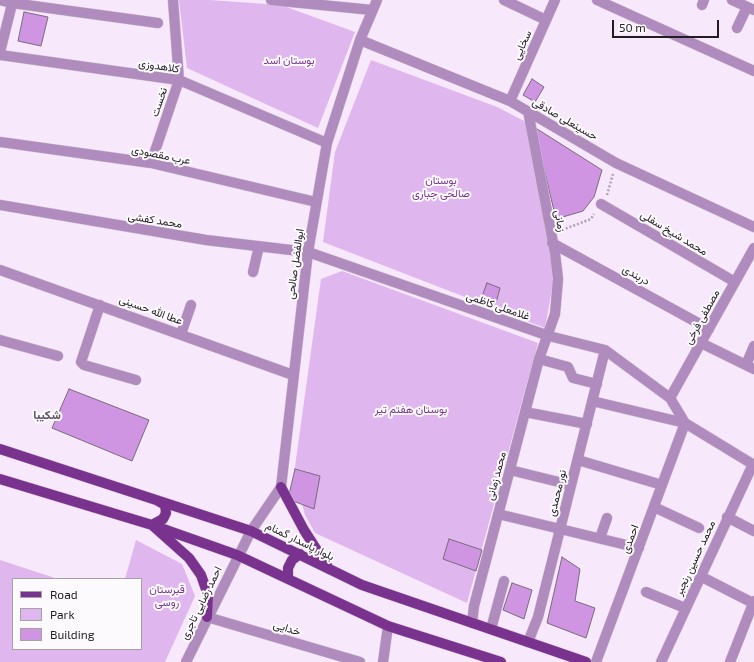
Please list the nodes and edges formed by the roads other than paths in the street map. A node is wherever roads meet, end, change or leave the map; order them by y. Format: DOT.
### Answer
graph roads {
  1 [pos="0,0"];
  2 [pos="173,0"];
  3 [pos="271,0"];
  4 [pos="377,0"];
  5 [pos="504,0"];
  6 [pos="555,0"];
  7 [pos="597,0"];
  8 [pos="733,0"];
  9 [pos="297,1"];
  10 [pos="13,2"];
  11 [pos="750,8"];
  12 [pos="372,10"];
  13 [pos="546,20"];
  14 [pos="158,23"];
  15 [pos="737,28"];
  16 [pos="360,40"];
  17 [pos="0,52"];
  18 [pos="0,55"];
  19 [pos="754,71"];
  20 [pos="179,80"];
  21 [pos="510,101"];
  22 [pos="528,112"];
  23 [pos="0,142"];
  24 [pos="327,143"];
  25 [pos="151,163"];
  26 [pos="316,202"];
  27 [pos="601,204"];
  28 [pos="0,205"];
  29 [pos="754,227"];
  30 [pos="552,243"];
  31 [pos="259,246"];
  32 [pos="754,248"];
  33 [pos="308,252"];
  34 [pos="0,270"];
  35 [pos="253,272"];
  36 [pos="735,282"];
  37 [pos="100,305"];
  38 [pos="191,305"];
  39 [pos="709,329"];
  40 [pos="181,334"];
  41 [pos="549,336"];
  42 [pos="0,340"];
  43 [pos="701,343"];
  44 [pos="754,346"];
  45 [pos="605,350"];
  46 [pos="58,356"];
  47 [pos="539,359"];
  48 [pos="750,367"];
  49 [pos="293,375"];
  50 [pos="136,380"];
  51 [pos="597,384"];
  52 [pos="670,398"];
  53 [pos="592,402"];
  54 [pos="525,412"];
  55 [pos="685,423"];
  56 [pos="586,424"];
  57 [pos="0,449"];
  58 [pos="578,460"];
  59 [pos="753,465"];
  60 [pos="510,470"];
  61 [pos="0,479"];
  62 [pos="571,485"];
  63 [pos="662,485"];
  64 [pos="281,487"];
  65 [pos="145,495"];
  66 [pos="654,507"];
  67 [pos="498,514"];
  68 [pos="727,517"];
  69 [pos="607,518"];
  70 [pos="152,525"];
  71 [pos="560,528"];
  72 [pos="699,528"];
  73 [pos="251,531"];
  74 [pos="754,531"];
  75 [pos="600,538"];
  76 [pos="639,548"];
  77 [pos="300,554"];
  78 [pos="237,555"];
  79 [pos="329,569"];
  80 [pos="700,576"];
  81 [pos="288,577"];
  82 [pos="504,581"];
  83 [pos="646,592"];
  84 [pos="754,602"];
  85 [pos="686,608"];
  86 [pos="207,617"];
  87 [pos="472,623"];
  88 [pos="388,626"];
  89 [pos="490,629"];
  90 [pos="528,642"];
  91 [pos="186,662"];
  92 [pos="360,662"];
  93 [pos="385,662"];
  94 [pos="501,662"];
  95 [pos="586,662"];
  96 [pos="596,662"];
  97 [pos="661,662"];
  98 [pos="730,662"];
  1 -- 10 [label="street"];
  2 -- 20 [label="street, نخست"];
  3 -- 9 [label="street"];
  4 -- 12 [label="street, ابوالفضل صالحی"];
  5 -- 13 [label="street"];
  6 -- 13 [label="street, سخایی"];
  7 -- 19 [label="street"];
  8 -- 11 [label="street"];
  9 -- 12 [label="street"];
  10 -- 14 [label="street"];
  10 -- 17 [label="street"];
  11 -- 15 [label="street"];
  12 -- 16 [label="street, ابوالفضل صالحی"];
  13 -- 21 [label="street, سخایی"];
  16 -- 21 [label="street, حسینعلی صادقی"];
  16 -- 24 [label="street, ابوالفضل صالحی"];
  18 -- 20 [label="street, کلاهدوزی"];
  20 -- 24 [label="street, کلاهدوزی"];
  20 -- 25 [label="street, نخست"];
  21 -- 22 [label="street, حسینعلی صادقی"];
  22 -- 29 [label="street, حسینعلی صادقی"];
  22 -- 30 [label="street, زمانی"];
  23 -- 25 [label="street, عرب مقصودی"];
  24 -- 26 [label="street, ابوالفضل صالحی"];
  25 -- 26 [label="street, عرب مقصودی"];
  26 -- 33 [label="street, ابوالفضل صالحی"];
  27 -- 36 [label="street, محمد شیخ سفلی"];
  28 -- 31 [label="street, محمد کفشی"];
  30 -- 39 [label="street, دربندی"];
  30 -- 41 [label="street, زمانی"];
  31 -- 33 [label="street, محمد کفشی"];
  31 -- 35 [label="street"];
  32 -- 36 [label="street, مصطفی فرخی"];
  33 -- 41 [label="street, غلامعلی کاظمی"];
  33 -- 49 [label="street, ابوالفضل صالحی"];
  34 -- 37 [label="street, عطا الله حسینی"];
  36 -- 39 [label="street, مصطفی فرخی"];
  37 -- 40 [label="street, عطا الله حسینی"];
  37 -- 50 [label="street"];
  38 -- 40 [label="street"];
  39 -- 43 [label="street, مصطفی فرخی"];
  40 -- 49 [label="street, عطا الله حسینی"];
  41 -- 45 [label="street, غلامعلی کاظمی"];
  41 -- 47 [label="street, محمد زمانی"];
  42 -- 46 [label="street"];
  43 -- 48 [label="street"];
  43 -- 52 [label="street, مصطفی فرخی"];
  44 -- 48 [label="street"];
  45 -- 51 [label="street, نور محمدی"];
  45 -- 52 [label="street, غلامعلی کاظمی"];
  47 -- 51 [label="street"];
  47 -- 54 [label="street, محمد زمانی"];
  49 -- 64 [label="street, ابوالفضل صالحی"];
  51 -- 53 [label="street, نور محمدی"];
  52 -- 55 [label="street"];
  53 -- 55 [label="street"];
  53 -- 56 [label="street, نور محمدی"];
  54 -- 56 [label="street"];
  54 -- 60 [label="street, محمد زمانی"];
  55 -- 59 [label="street"];
  55 -- 63 [label="street, احمدی"];
  56 -- 58 [label="street, نور محمدی"];
  57 -- 65 [label="main road, بلوار پاسدار گمنام"];
  58 -- 62 [label="street, نور محمدی"];
  58 -- 63 [label="street"];
  59 -- 68 [label="street, محمد حسین رنجبر"];
  60 -- 62 [label="street"];
  60 -- 67 [label="street, محمد زمانی"];
  61 -- 70 [label="main road"];
  62 -- 71 [label="street, نور محمدی"];
  63 -- 66 [label="street, احمدی"];
  64 -- 73 [label="street, ابوالفضل صالحی"];
  64 -- 79 [label="main road"];
  65 -- 70 [label="main road"];
  65 -- 73 [label="main road, بلوار پاسدار گمنام"];
  66 -- 72 [label="street"];
  66 -- 76 [label="street, احمدی"];
  67 -- 71 [label="street"];
  67 -- 87 [label="street, محمد زمانی"];
  68 -- 74 [label="street"];
  68 -- 80 [label="street, محمد حسین رنجبر"];
  69 -- 75 [label="street"];
  70 -- 78 [label="main road"];
  70 -- 86 [label="main road"];
  71 -- 75 [label="street"];
  71 -- 90 [label="street, نور محمدی"];
  73 -- 77 [label="main road, بلوار پاسدار گمنام"];
  73 -- 78 [label="street, احمد رضایی تاجری"];
  75 -- 76 [label="street"];
  76 -- 96 [label="street, احمدی"];
  77 -- 79 [label="main road, بلوار پاسدار گمنام"];
  77 -- 81 [label="main road"];
  78 -- 81 [label="main road"];
  78 -- 86 [label="street, احمد رضایی تاجری"];
  79 -- 87 [label="main road, بلوار پاسدار گمنام"];
  80 -- 84 [label="street"];
  80 -- 85 [label="street, محمد حسین رنجبر"];
  81 -- 88 [label="main road"];
  82 -- 89 [label="street"];
  83 -- 85 [label="street"];
  84 -- 98 [label="street"];
  85 -- 97 [label="street, محمد حسین رنجبر"];
  86 -- 91 [label="street, احمد رضایی تاجری"];
  86 -- 92 [label="street, خدایی"];
  87 -- 89 [label="main road, بلوار پاسدار گمنام"];
  88 -- 93 [label="street"];
  88 -- 94 [label="main road"];
  89 -- 90 [label="main road, بلوار پاسدار گمنام"];
  90 -- 95 [label="main road, بلوار پاسدار گمنام"];
}
